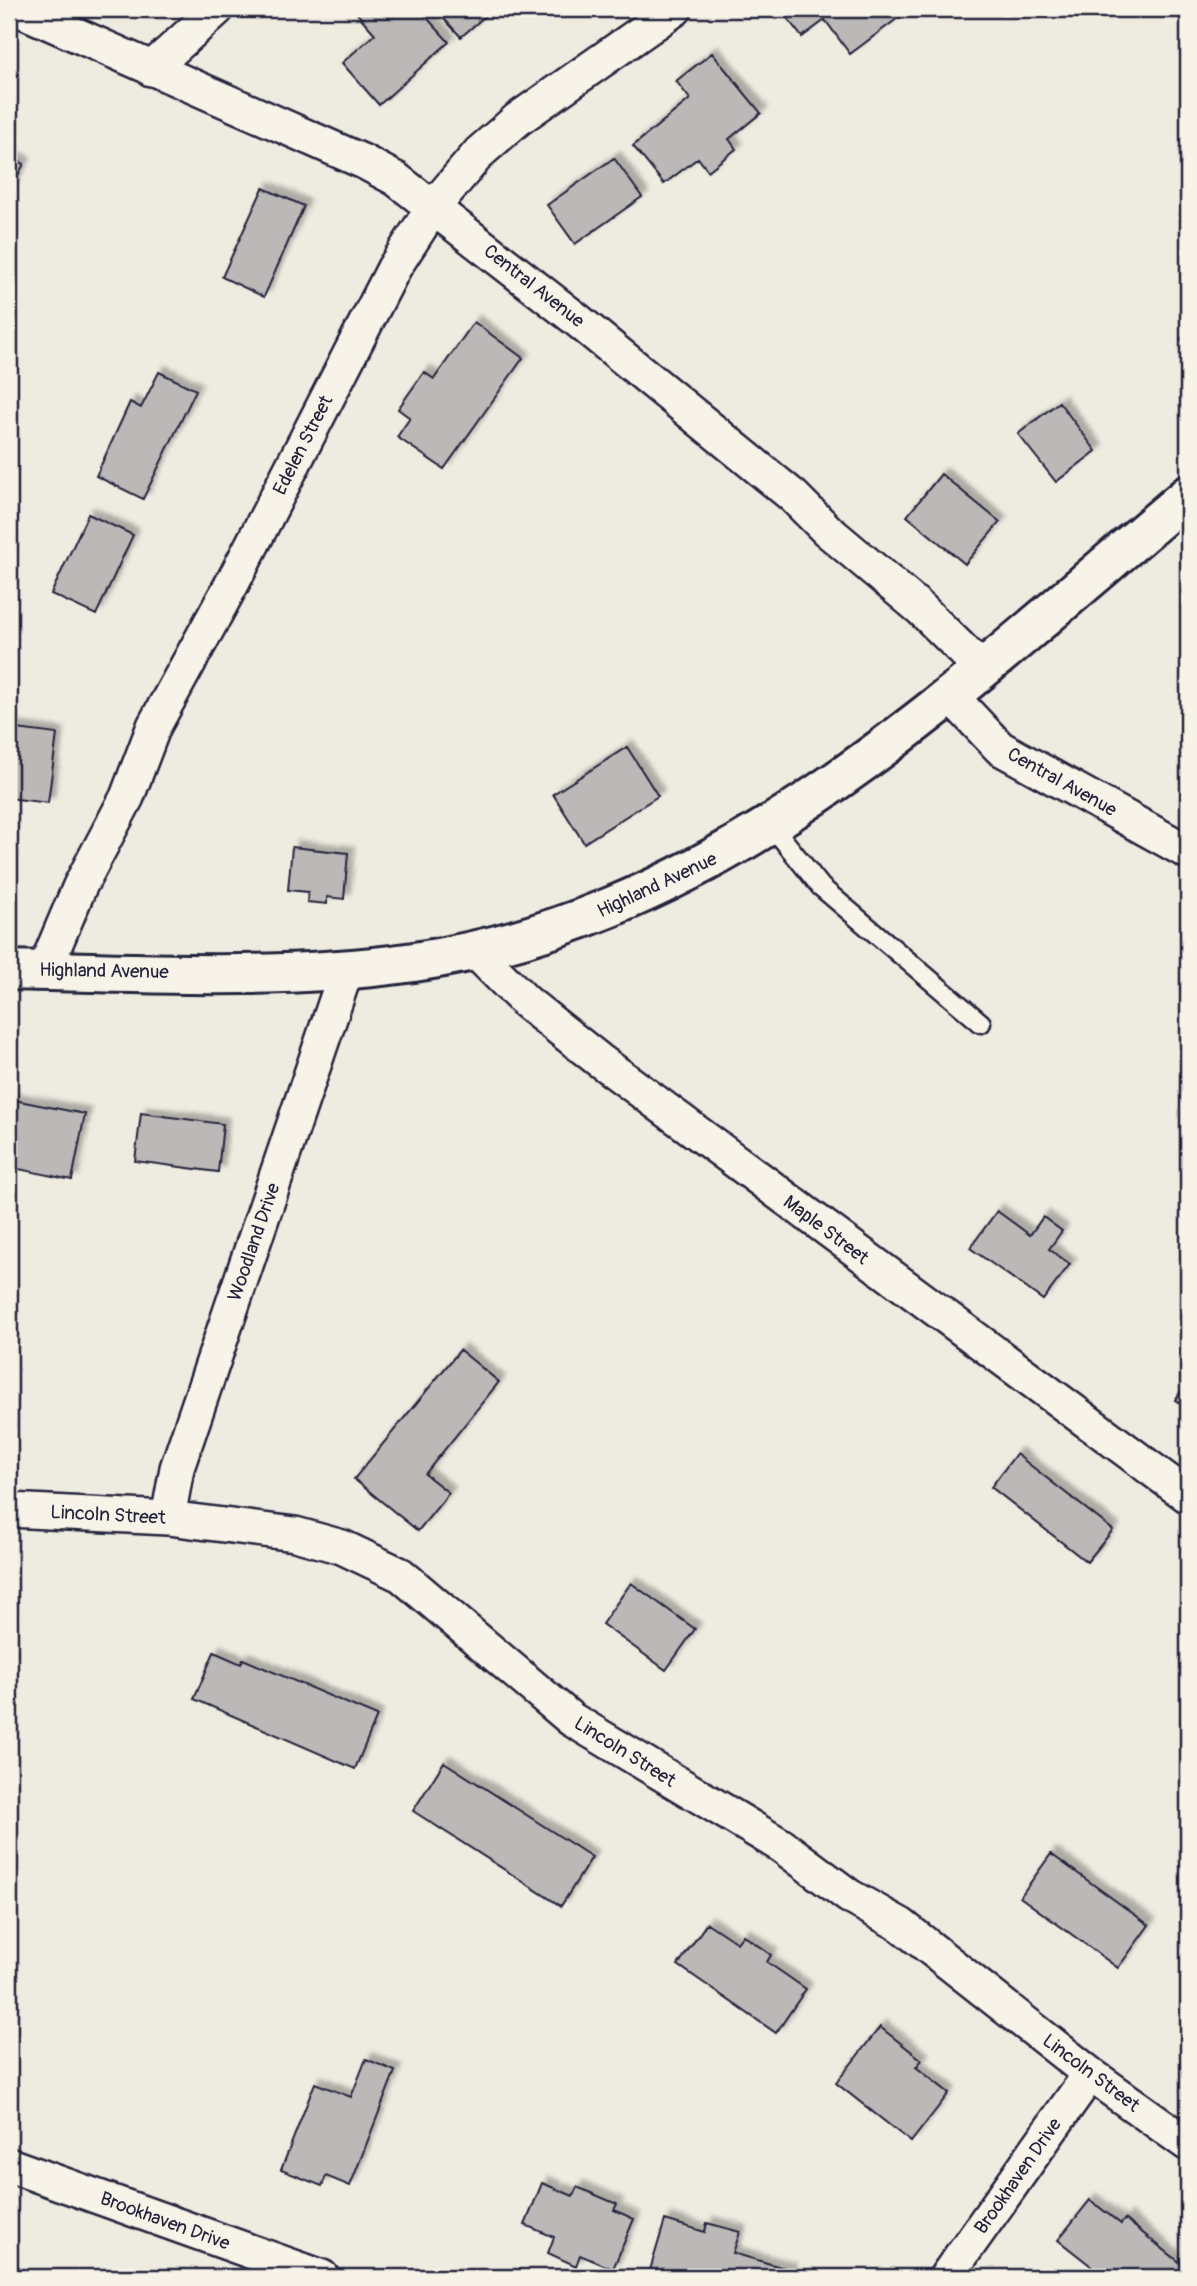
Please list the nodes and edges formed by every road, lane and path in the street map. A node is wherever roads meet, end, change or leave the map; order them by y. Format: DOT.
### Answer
graph roads {
  1 [pos="18,9"];
  2 [pos="217,9"];
  3 [pos="675,9"];
  4 [pos="151,69"];
  5 [pos="434,206"];
  6 [pos="1188,495"];
  7 [pos="982,669"];
  8 [pos="950,695"];
  9 [pos="772,826"];
  10 [pos="1188,852"];
  11 [pos="475,951"];
  12 [pos="347,968"];
  13 [pos="26,970"];
  14 [pos="981,1023"];
  15 [pos="1188,1496"];
  16 [pos="9,1510"];
  17 [pos="168,1518"];
  18 [pos="1090,2074"];
  19 [pos="1188,2144"];
  20 [pos="9,2165"];
  21 [pos="322,2277"];
  22 [pos="946,2277"];
  1 -- 4 [label="street, Central Avenue"];
  2 -- 4 [label="street"];
  3 -- 5 [label="street, Edelen Street"];
  4 -- 5 [label="street, Central Avenue"];
  5 -- 7 [label="street, Central Avenue"];
  5 -- 13 [label="street, Edelen Street"];
  6 -- 7 [label="main road, Highland Avenue"];
  7 -- 8 [label="main road, Highland Avenue"];
  8 -- 9 [label="main road, Highland Avenue"];
  8 -- 10 [label="street, Central Avenue"];
  9 -- 11 [label="main road, Highland Avenue"];
  9 -- 14 [label="lane"];
  11 -- 12 [label="main road, Highland Avenue"];
  11 -- 15 [label="street, Maple Street"];
  12 -- 13 [label="main road, Highland Avenue"];
  12 -- 17 [label="street, Woodland Drive"];
  16 -- 17 [label="street, Lincoln Street"];
  17 -- 18 [label="street, Lincoln Street"];
  18 -- 19 [label="street, Lincoln Street"];
  18 -- 22 [label="street, Brookhaven Drive"];
  20 -- 21 [label="street, Brookhaven Drive"];
}
